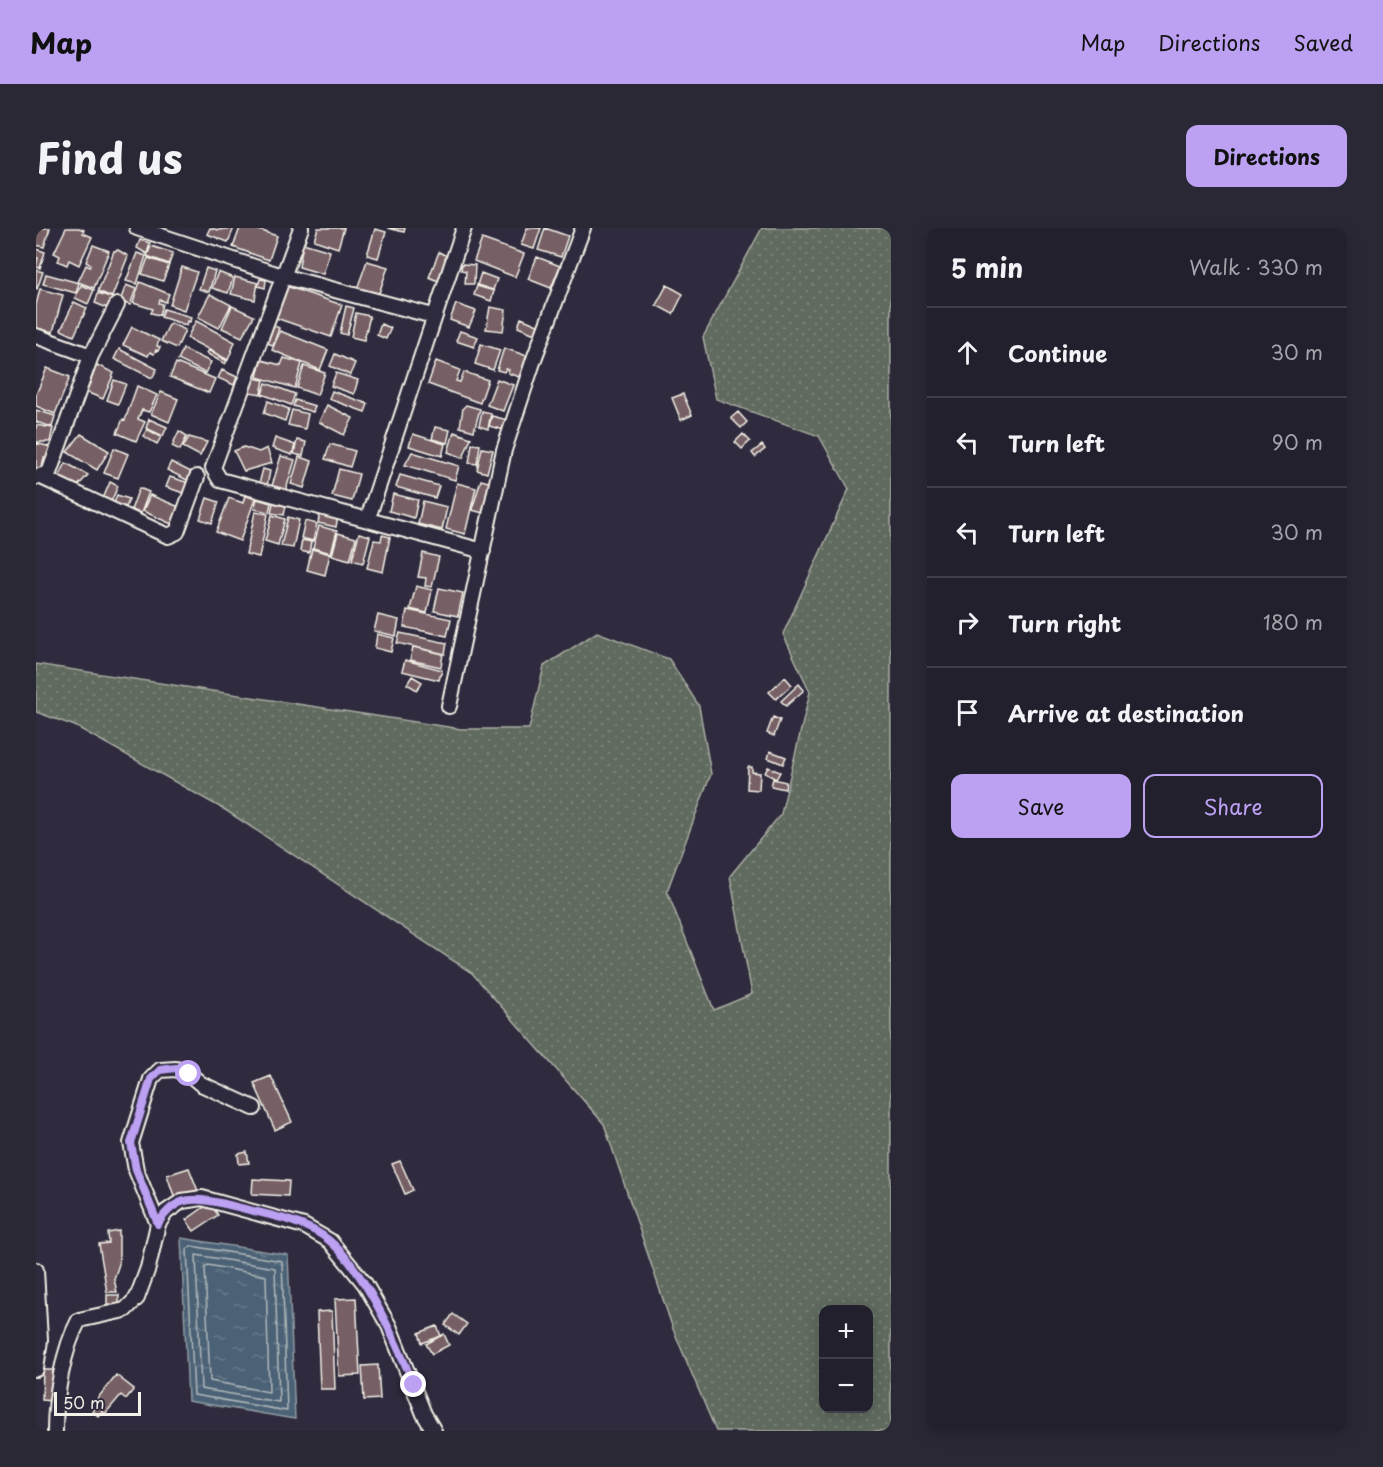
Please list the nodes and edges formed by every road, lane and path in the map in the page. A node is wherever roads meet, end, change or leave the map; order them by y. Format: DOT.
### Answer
graph roads {
  1 [pos="137,228"];
  2 [pos="301,228"];
  3 [pos="464,228"];
  4 [pos="583,228"];
  5 [pos="282,276"];
  6 [pos="117,305"];
  7 [pos="433,316"];
  8 [pos="36,336"];
  9 [pos="91,356"];
  10 [pos="37,477"];
  11 [pos="197,477"];
  12 [pos="368,518"];
  13 [pos="483,551"];
  14 [pos="449,706"];
  15 [pos="254,1108"];
  16 [pos="158,1224"];
  17 [pos="36,1270"];
  18 [pos="36,1369"];
  19 [pos="56,1431"];
  20 [pos="434,1431"];
  1 -- 5 [label="street"];
  2 -- 5 [label="street"];
  3 -- 7 [label="street"];
  4 -- 13 [label="street"];
  5 -- 7 [label="street"];
  5 -- 12 [label="street"];
  6 -- 9 [label="street"];
  7 -- 12 [label="street"];
  8 -- 9 [label="street"];
  9 -- 10 [label="street"];
  10 -- 11 [label="street"];
  12 -- 13 [label="street"];
  13 -- 14 [label="street"];
  15 -- 16 [label="street"];
  16 -- 19 [label="street"];
  16 -- 20 [label="street"];
  17 -- 18 [label="street"];
}
